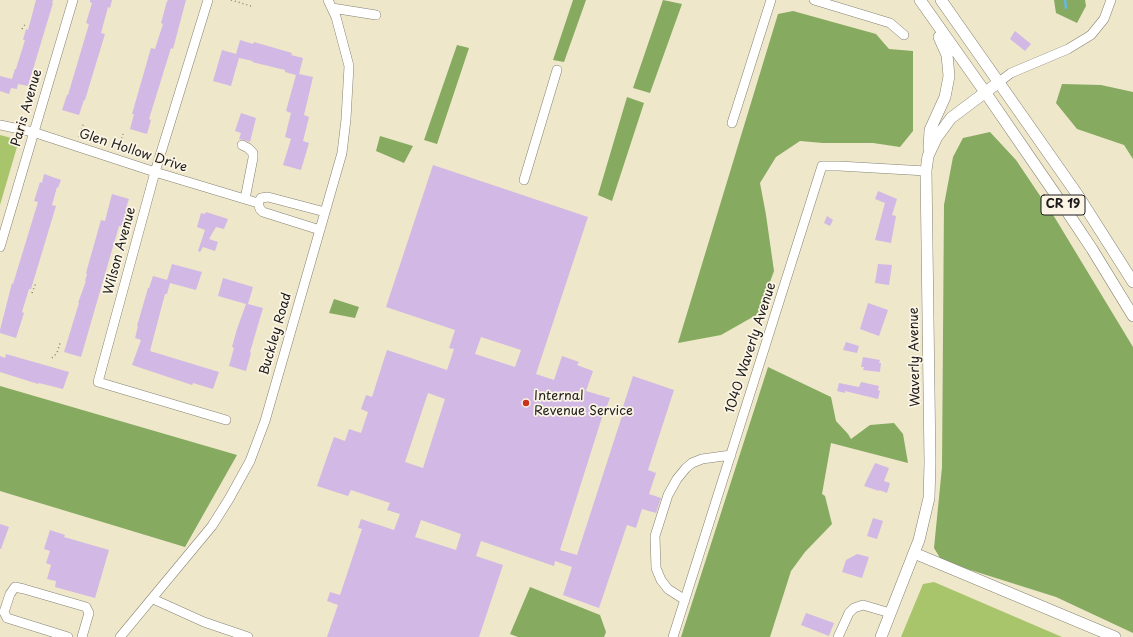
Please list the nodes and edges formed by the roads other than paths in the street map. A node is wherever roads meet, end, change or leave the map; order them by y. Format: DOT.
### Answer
graph roads {
  1 [pos="73,0"];
  2 [pos="208,0"];
  3 [pos="771,0"];
  4 [pos="814,0"];
  5 [pos="941,0"];
  6 [pos="1111,0"];
  7 [pos="330,4"];
  8 [pos="923,4"];
  9 [pos="376,15"];
  10 [pos="904,35"];
  11 [pos="557,70"];
  12 [pos="999,82"];
  13 [pos="985,92"];
  14 [pos="732,123"];
  15 [pos="0,125"];
  16 [pos="33,132"];
  17 [pos="242,145"];
  18 [pos="928,156"];
  19 [pos="926,171"];
  20 [pos="155,172"];
  21 [pos="524,180"];
  22 [pos="245,199"];
  23 [pos="258,203"];
  24 [pos="325,212"];
  25 [pos="320,230"];
  26 [pos="0,247"];
  27 [pos="1133,282"];
  28 [pos="1133,316"];
  29 [pos="226,420"];
  30 [pos="731,455"];
  31 [pos="914,553"];
  32 [pos="153,599"];
  33 [pos="685,600"];
  34 [pos="890,614"];
  35 [pos="68,637"];
  36 [pos="82,637"];
  37 [pos="120,637"];
  38 [pos="248,637"];
  39 [pos="673,637"];
  40 [pos="838,637"];
  41 [pos="880,637"];
  42 [pos="1115,637"];
  1 -- 16 [label="street, Paris Avenue"];
  2 -- 20 [label="street, Wilson Avenue"];
  3 -- 14 [label="street"];
  4 -- 10 [label="street"];
  5 -- 12 [label="main road, CR 19"];
  6 -- 12 [label="street"];
  7 -- 9 [label="street"];
  7 -- 24 [label="street, Buckley Road"];
  8 -- 13 [label="main road, CR 19"];
  8 -- 18 [label="main road"];
  11 -- 21 [label="street"];
  12 -- 13 [label="main road, Waverly Avenue"];
  12 -- 27 [label="main road, CR 19"];
  13 -- 18 [label="main road, Waverly Avenue"];
  13 -- 28 [label="main road, CR 19"];
  15 -- 16 [label="street, Glen Hollow Drive"];
  16 -- 20 [label="street, Glen Hollow Drive"];
  16 -- 26 [label="street, Paris Avenue"];
  17 -- 22 [label="street"];
  18 -- 19 [label="main road, Waverly Avenue"];
  19 -- 30 [label="street, 1040 Waverly Avenue"];
  19 -- 31 [label="main road, Waverly Avenue"];
  20 -- 22 [label="street, Glen Hollow Drive"];
  20 -- 29 [label="street, Wilson Avenue"];
  22 -- 23 [label="street, Glen Hollow Drive"];
  23 -- 24 [label="street"];
  23 -- 25 [label="street, Glen Hollow Drive"];
  24 -- 25 [label="street, Buckley Road"];
  25 -- 32 [label="street, Buckley Road"];
  30 -- 33 [label="street, 1040 Waverly Avenue"];
  30 -- 33 [label="street"];
  31 -- 34 [label="main road, Waverly Avenue"];
  31 -- 42 [label="main road"];
  32 -- 37 [label="street, Buckley Road"];
  32 -- 38 [label="street"];
  33 -- 39 [label="street, 1040 Waverly Avenue"];
  34 -- 40 [label="street"];
  34 -- 41 [label="main road, Waverly Avenue"];
  35 -- 36 [label="street"];
}
